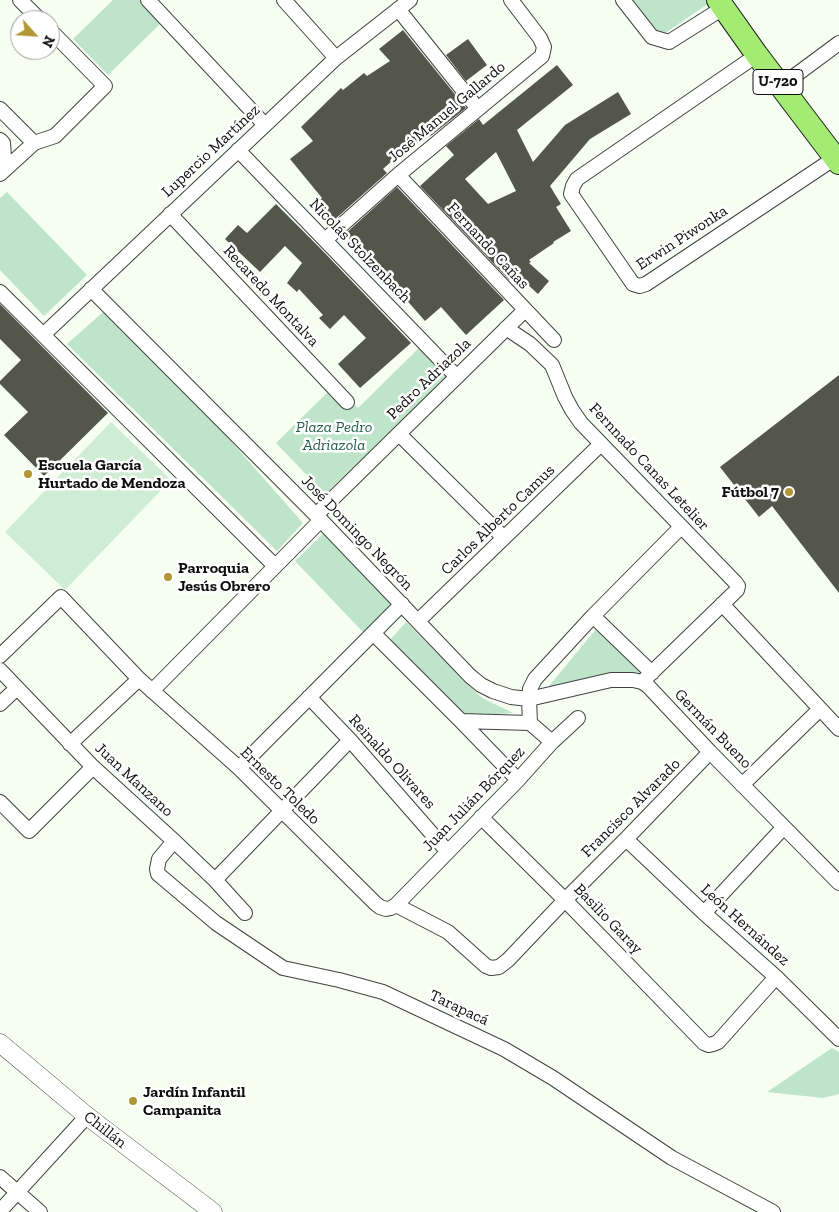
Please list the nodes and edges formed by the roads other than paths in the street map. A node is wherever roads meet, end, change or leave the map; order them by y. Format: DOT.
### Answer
graph roads {
  1 [pos="20,0"];
  2 [pos="148,0"];
  3 [pos="284,0"];
  4 [pos="410,0"];
  5 [pos="511,0"];
  6 [pos="623,0"];
  7 [pos="721,4"];
  8 [pos="398,9"];
  9 [pos="30,10"];
  10 [pos="60,40"];
  11 [pos="839,43"];
  12 [pos="757,55"];
  13 [pos="336,58"];
  14 [pos="782,86"];
  15 [pos="0,108"];
  16 [pos="478,109"];
  17 [pos="265,125"];
  18 [pos="20,128"];
  19 [pos="2,142"];
  20 [pos="34,143"];
  21 [pos="238,150"];
  22 [pos="837,161"];
  23 [pos="3,171"];
  24 [pos="398,175"];
  25 [pos="170,214"];
  26 [pos="325,240"];
  27 [pos="91,289"];
  28 [pos="0,292"];
  29 [pos="525,310"];
  30 [pos="506,328"];
  31 [pos="43,335"];
  32 [pos="554,340"];
  33 [pos="457,377"];
  34 [pos="347,402"];
  35 [pos="399,434"];
  36 [pos="602,444"];
  37 [pos="318,518"];
  38 [pos="681,527"];
  39 [pos="504,538"];
  40 [pos="275,566"];
  41 [pos="402,604"];
  42 [pos="722,604"];
  43 [pos="593,616"];
  44 [pos="418,621"];
  45 [pos="373,633"];
  46 [pos="0,656"];
  47 [pos="0,670"];
  48 [pos="652,672"];
  49 [pos="140,679"];
  50 [pos="642,682"];
  51 [pos="17,688"];
  52 [pos="152,690"];
  53 [pos="310,697"];
  54 [pos="529,699"];
  55 [pos="0,704"];
  56 [pos="820,710"];
  57 [pos="578,718"];
  58 [pos="461,721"];
  59 [pos="530,723"];
  60 [pos="839,730"];
  61 [pos="350,740"];
  62 [pos="552,742"];
  63 [pos="70,744"];
  64 [pos="710,752"];
  65 [pos="93,767"];
  66 [pos="238,768"];
  67 [pos="518,780"];
  68 [pos="742,784"];
  69 [pos="0,802"];
  70 [pos="281,811"];
  71 [pos="481,817"];
  72 [pos="784,827"];
  73 [pos="626,839"];
  74 [pos="174,841"];
  75 [pos="447,851"];
  76 [pos="215,880"];
  77 [pos="839,883"];
  78 [pos="565,900"];
  79 [pos="396,905"];
  80 [pos="704,912"];
  81 [pos="246,913"];
  82 [pos="491,968"];
  83 [pos="776,977"];
  84 [pos="839,1039"];
  85 [pos="0,1043"];
  86 [pos="87,1116"];
  87 [pos="0,1177"];
  88 [pos="18,1192"];
  89 [pos="0,1211"];
  90 [pos="40,1212"];
  91 [pos="213,1212"];
  92 [pos="773,1212"];
  1 -- 9 [label="street"];
  2 -- 17 [label="street"];
  3 -- 13 [label="street"];
  4 -- 8 [label="street, Lupercio Martínez"];
  5 -- 16 [label="street, José Manuel Gallardo"];
  6 -- 7 [label="street"];
  7 -- 12 [label="main road, U-720"];
  8 -- 13 [label="street, Lupercio Martínez"];
  8 -- 16 [label="street"];
  10 -- 20 [label="street"];
  11 -- 14 [label="street"];
  12 -- 14 [label="main road, U-720"];
  12 -- 22 [label="street, Erwin Piwonka"];
  13 -- 17 [label="street, Lupercio Martínez"];
  14 -- 22 [label="main road, U-720"];
  15 -- 18 [label="street"];
  16 -- 24 [label="street, José Manuel Gallardo"];
  17 -- 21 [label="street, Lupercio Martínez"];
  18 -- 19 [label="street"];
  18 -- 20 [label="street"];
  19 -- 23 [label="street"];
  20 -- 23 [label="street"];
  21 -- 25 [label="street, Lupercio Martínez"];
  21 -- 26 [label="street, Nicolás Stolzenbach"];
  24 -- 26 [label="street, José Manuel Gallardo"];
  24 -- 29 [label="street, Fernando Cañas"];
  25 -- 27 [label="street, Lupercio Martínez"];
  25 -- 34 [label="street, Recaredo Montalva"];
  26 -- 33 [label="street, Nicolás Stolzenbach"];
  27 -- 31 [label="street, Lupercio Martínez"];
  27 -- 37 [label="street, José Domingo Negrón"];
  28 -- 31 [label="street"];
  29 -- 30 [label="street, Pedro Adriazola"];
  29 -- 32 [label="street, Fernando Cañas"];
  30 -- 33 [label="street, Pedro Adriazola"];
  30 -- 36 [label="street, Fernnado Canas Letelier"];
  31 -- 40 [label="street"];
  33 -- 35 [label="street, Pedro Adriazola"];
  35 -- 37 [label="street, Pedro Adriazola"];
  35 -- 39 [label="street"];
  36 -- 38 [label="street, Fernnado Canas Letelier"];
  36 -- 39 [label="street, Carlos Alberto Camus"];
  37 -- 40 [label="street, Pedro Adriazola"];
  37 -- 41 [label="street, José Domingo Negrón"];
  38 -- 42 [label="street, Fernnado Canas Letelier"];
  38 -- 43 [label="street"];
  39 -- 44 [label="street, Carlos Alberto Camus"];
  40 -- 52 [label="street, Pedro Adriazola"];
  41 -- 44 [label="street, José Domingo Negrón"];
  41 -- 45 [label="street"];
  42 -- 48 [label="street"];
  42 -- 56 [label="street"];
  43 -- 48 [label="street"];
  43 -- 54 [label="street"];
  44 -- 54 [label="street, José Domingo Negrón"];
  45 -- 53 [label="street"];
  45 -- 58 [label="street"];
  46 -- 49 [label="street, Ernesto Toledo"];
  47 -- 51 [label="street, Juan Manzano"];
  48 -- 50 [label="street"];
  49 -- 52 [label="street, Ernesto Toledo"];
  49 -- 63 [label="street"];
  50 -- 54 [label="street"];
  50 -- 64 [label="street, Germán Bueno"];
  51 -- 55 [label="street"];
  51 -- 63 [label="street, Juan Manzano"];
  52 -- 66 [label="street, Ernesto Toledo"];
  53 -- 61 [label="street, Reinaldo Olivares"];
  53 -- 66 [label="street"];
  54 -- 59 [label="street"];
  56 -- 60 [label="street"];
  56 -- 68 [label="street"];
  57 -- 62 [label="street, Juan Julián Bórquez"];
  58 -- 59 [label="street"];
  58 -- 67 [label="street"];
  59 -- 62 [label="street"];
  61 -- 70 [label="street"];
  61 -- 75 [label="street, Reinaldo Olivares"];
  62 -- 67 [label="street, Juan Julián Bórquez"];
  63 -- 65 [label="street, Juan Manzano"];
  64 -- 68 [label="street, Germán Bueno"];
  64 -- 73 [label="street, Francisco Alvarado"];
  65 -- 69 [label="street"];
  65 -- 74 [label="street, Juan Manzano"];
  66 -- 70 [label="street, Ernesto Toledo"];
  67 -- 71 [label="street, Juan Julián Bórquez"];
  68 -- 72 [label="street, Germán Bueno"];
  70 -- 76 [label="street"];
  70 -- 79 [label="street, Ernesto Toledo"];
  71 -- 75 [label="street, Juan Julián Bórquez"];
  71 -- 78 [label="street, Basilio Garay"];
  72 -- 77 [label="street, Germán Bueno"];
  72 -- 80 [label="street"];
  73 -- 78 [label="street, Francisco Alvarado"];
  73 -- 80 [label="street, León Hernández"];
  74 -- 76 [label="street, Juan Manzano"];
  74 -- 92 [label="street, Tarapacá"];
  75 -- 79 [label="street, Juan Julián Bórquez"];
  76 -- 81 [label="street, Juan Manzano"];
  78 -- 82 [label="street, Francisco Alvarado"];
  78 -- 83 [label="street, Basilio Garay"];
  79 -- 82 [label="street, Ernesto Toledo"];
  80 -- 83 [label="street, León Hernández"];
  83 -- 84 [label="street, León Hernández"];
  85 -- 86 [label="street, Chillán"];
  86 -- 88 [label="street"];
  86 -- 91 [label="street, Chillán"];
  87 -- 88 [label="street"];
  88 -- 89 [label="street"];
  88 -- 90 [label="street"];
}
